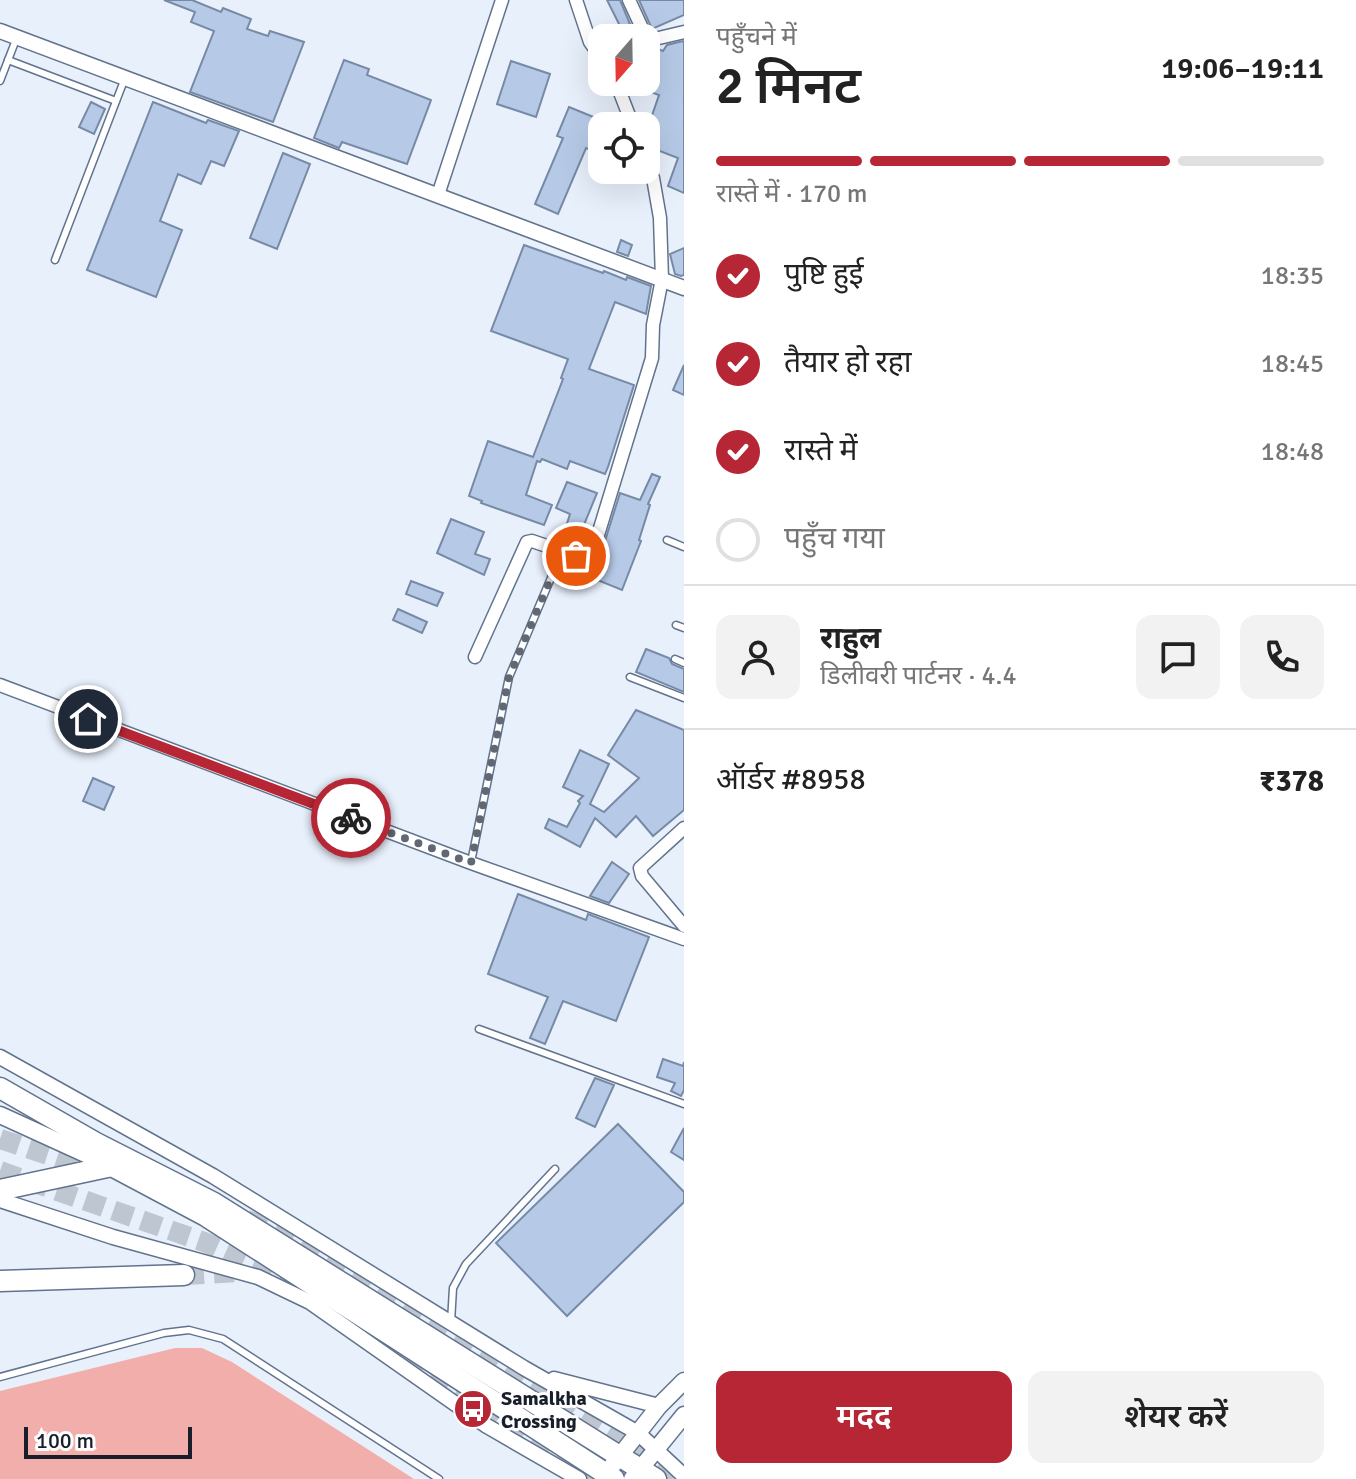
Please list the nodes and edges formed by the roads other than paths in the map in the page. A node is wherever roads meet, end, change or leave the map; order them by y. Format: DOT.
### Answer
graph roads {
  1 [pos="502,0"];
  2 [pos="576,0"];
  3 [pos="629,0"];
  4 [pos="640,24"];
  5 [pos="0,31"];
  6 [pos="684,32"];
  7 [pos="588,36"];
  8 [pos="17,37"];
  9 [pos="660,38"];
  10 [pos="8,60"];
  11 [pos="125,78"];
  12 [pos="0,81"];
  13 [pos="116,101"];
  14 [pos="652,184"];
  15 [pos="438,195"];
  16 [pos="55,260"];
  17 [pos="662,279"];
  18 [pos="684,288"];
  19 [pos="667,540"];
  20 [pos="684,547"];
  21 [pos="562,552"];
  22 [pos="475,657"];
  23 [pos="675,659"];
  24 [pos="684,663"];
  25 [pos="630,677"];
  26 [pos="0,685"];
  27 [pos="684,698"];
  28 [pos="684,828"];
  29 [pos="471,863"];
  30 [pos="684,926"];
  31 [pos="684,939"];
  32 [pos="479,1029"];
  33 [pos="0,1057"];
  34 [pos="0,1088"];
  35 [pos="684,1104"];
  36 [pos="0,1115"];
  37 [pos="112,1166"];
  38 [pos="555,1169"];
  39 [pos="0,1190"];
  40 [pos="0,1200"];
  41 [pos="184,1275"];
  42 [pos="0,1281"];
  43 [pos="451,1322"];
  44 [pos="524,1368"];
  45 [pos="0,1377"];
  46 [pos="684,1381"];
  47 [pos="659,1406"];
  48 [pos="684,1415"];
  49 [pos="638,1433"];
  50 [pos="654,1449"];
  51 [pos="620,1455"];
  52 [pos="643,1475"];
  53 [pos="610,1476"];
  54 [pos="684,1476"];
  55 [pos="439,1479"];
  56 [pos="579,1479"];
  1 -- 15 [label="street"];
  2 -- 7 [label="street"];
  3 -- 4 [label="street"];
  5 -- 8 [label="street"];
  6 -- 9 [label="street"];
  8 -- 10 [label="lane"];
  8 -- 11 [label="street"];
  10 -- 12 [label="lane"];
  10 -- 13 [label="lane"];
  11 -- 13 [label="lane"];
  11 -- 15 [label="street"];
  13 -- 16 [label="lane"];
  14 -- 17 [label="street"];
  15 -- 17 [label="street"];
  17 -- 18 [label="street"];
  17 -- 21 [label="street"];
  19 -- 20 [label="lane"];
  21 -- 22 [label="street"];
  21 -- 29 [label="lane"];
  23 -- 24 [label="lane"];
  25 -- 27 [label="lane"];
  26 -- 29 [label="street"];
  28 -- 30 [label="street"];
  29 -- 31 [label="street"];
  32 -- 35 [label="lane"];
  33 -- 43 [label="street"];
  34 -- 51 [label="highway"];
  36 -- 37 [label="main road"];
  37 -- 39 [label="highway"];
  37 -- 53 [label="highway"];
  38 -- 43 [label="lane"];
  40 -- 56 [label="street"];
  41 -- 42 [label="highway"];
  43 -- 44 [label="street"];
  44 -- 47 [label="street"];
  44 -- 49 [label="street"];
  45 -- 55 [label="lane"];
  46 -- 47 [label="main road"];
  47 -- 49 [label="main road"];
  48 -- 50 [label="main road"];
  49 -- 50 [label="street"];
  49 -- 51 [label="main road"];
  50 -- 52 [label="main road"];
  50 -- 54 [label="street"];
  51 -- 52 [label="highway"];
  51 -- 53 [label="main road"];
}
